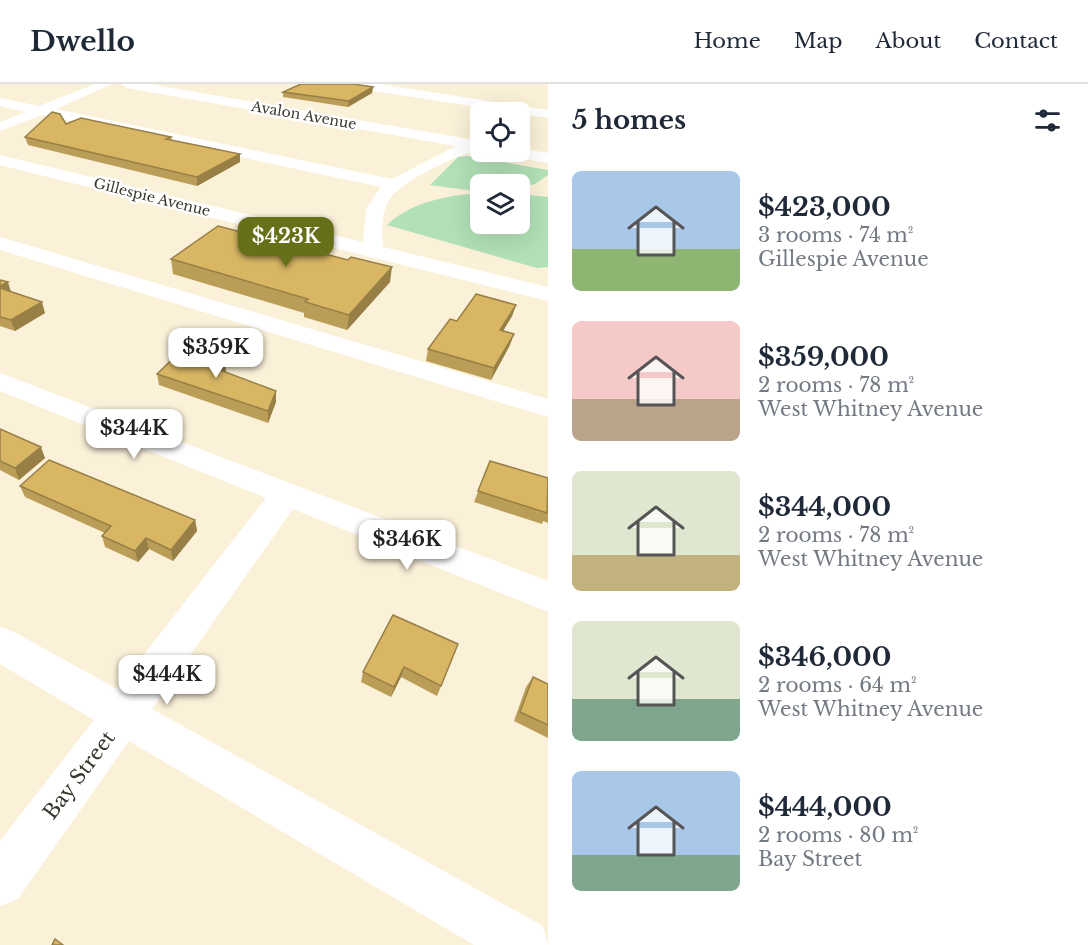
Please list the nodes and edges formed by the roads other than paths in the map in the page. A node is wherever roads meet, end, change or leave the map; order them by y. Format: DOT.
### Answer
graph roads {
  1 [pos="106,84"];
  2 [pos="127,84"];
  3 [pos="354,84"];
  4 [pos="0,102"];
  5 [pos="40,110"];
  6 [pos="548,114"];
  7 [pos="0,127"];
  8 [pos="470,144"];
  9 [pos="470,148"];
  10 [pos="530,155"];
  11 [pos="548,158"];
  12 [pos="0,160"];
  13 [pos="392,184"];
  14 [pos="0,243"];
  15 [pos="373,251"];
  16 [pos="548,294"];
  17 [pos="0,381"];
  18 [pos="548,408"];
  19 [pos="286,495"];
  20 [pos="548,597"];
  21 [pos="0,644"];
  22 [pos="123,715"];
  23 [pos="0,881"];
  24 [pos="524,945"];
  1 -- 5 [label="street"];
  2 -- 8 [label="street, Avalon Avenue"];
  3 -- 6 [label="street"];
  4 -- 5 [label="street"];
  5 -- 7 [label="street"];
  5 -- 13 [label="street"];
  9 -- 13 [label="street"];
  10 -- 11 [label="street"];
  12 -- 15 [label="street, Gillespie Avenue"];
  13 -- 15 [label="street"];
  14 -- 18 [label="street"];
  15 -- 16 [label="street, Gillespie Avenue"];
  17 -- 19 [label="street"];
  19 -- 20 [label="street"];
  19 -- 22 [label="street, Bay Street"];
  21 -- 22 [label="street"];
  22 -- 23 [label="street, Bay Street"];
  22 -- 24 [label="street"];
}
